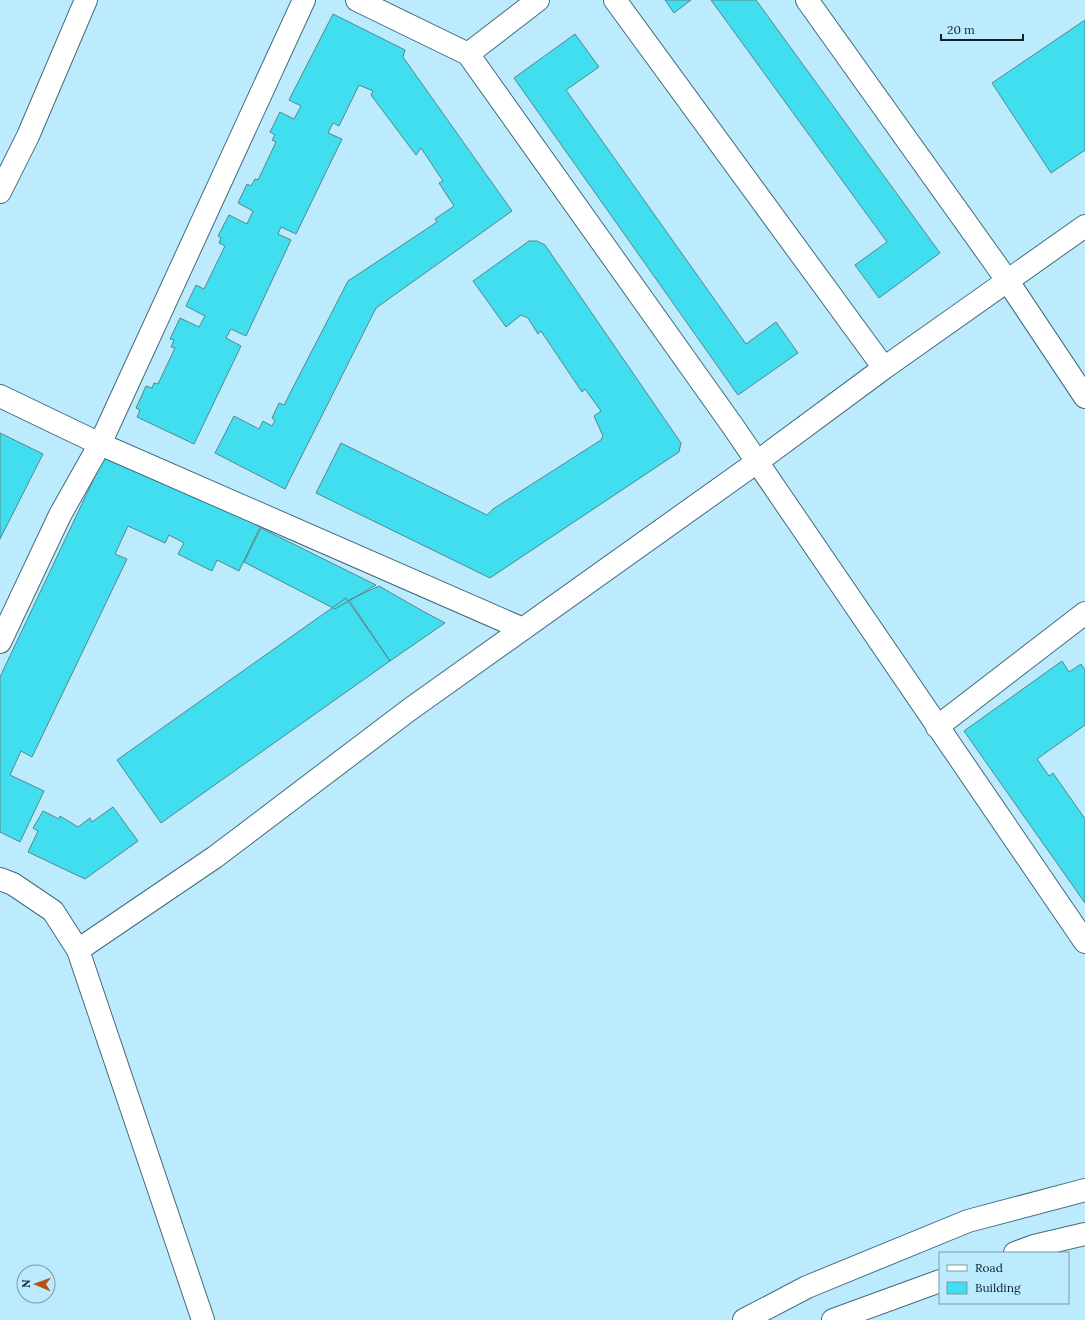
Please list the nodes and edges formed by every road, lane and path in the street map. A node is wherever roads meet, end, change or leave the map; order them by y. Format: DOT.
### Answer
graph roads {
  1 [pos="86,0"];
  2 [pos="304,0"];
  3 [pos="357,0"];
  4 [pos="538,0"];
  5 [pos="615,0"];
  6 [pos="807,0"];
  7 [pos="468,54"];
  8 [pos="0,192"];
  9 [pos="1085,226"];
  10 [pos="1006,280"];
  11 [pos="884,368"];
  12 [pos="0,396"];
  13 [pos="1085,397"];
  14 [pos="100,444"];
  15 [pos="756,462"];
  16 [pos="1085,612"];
  17 [pos="523,629"];
  18 [pos="0,642"];
  19 [pos="938,727"];
  20 [pos="0,879"];
  21 [pos="1085,942"];
  22 [pos="78,950"];
  23 [pos="1085,1190"];
  24 [pos="1085,1234"];
  25 [pos="1018,1252"];
  26 [pos="939,1281"];
  27 [pos="203,1320"];
  28 [pos="744,1320"];
  29 [pos="833,1320"];
  1 -- 8 [label="street"];
  2 -- 14 [label="street"];
  3 -- 7 [label="street"];
  4 -- 7 [label="street"];
  5 -- 11 [label="street"];
  6 -- 10 [label="street"];
  7 -- 15 [label="street"];
  9 -- 10 [label="street"];
  10 -- 11 [label="street"];
  10 -- 13 [label="street"];
  11 -- 15 [label="street"];
  12 -- 14 [label="street"];
  14 -- 17 [label="street"];
  14 -- 18 [label="street"];
  15 -- 17 [label="street"];
  15 -- 19 [label="street"];
  16 -- 19 [label="street"];
  17 -- 22 [label="street"];
  19 -- 21 [label="street"];
  20 -- 22 [label="street"];
  22 -- 27 [label="street"];
  23 -- 28 [label="street"];
  24 -- 25 [label="street"];
  26 -- 29 [label="street"];
}
